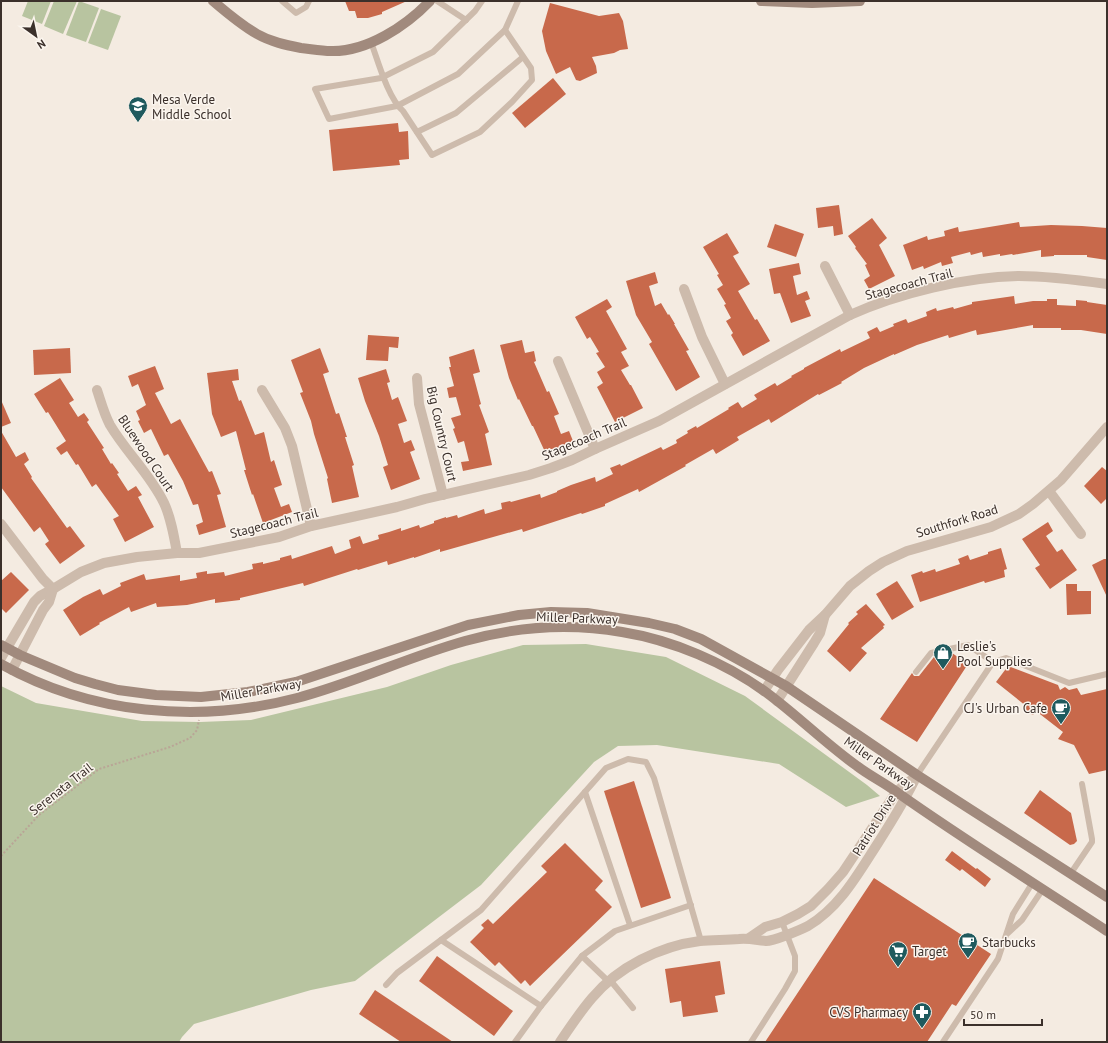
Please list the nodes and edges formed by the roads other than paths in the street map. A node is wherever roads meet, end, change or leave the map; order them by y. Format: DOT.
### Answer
graph roads {
  1 [pos="214,1"];
  2 [pos="282,1"];
  3 [pos="309,1"];
  4 [pos="430,1"];
  5 [pos="437,1"];
  6 [pos="482,1"];
  7 [pos="518,1"];
  8 [pos="761,1"];
  9 [pos="860,1"];
  10 [pos="466,20"];
  11 [pos="505,30"];
  12 [pos="371,42"];
  13 [pos="523,57"];
  14 [pos="384,77"];
  15 [pos="397,106"];
  16 [pos="417,132"];
  17 [pos="825,266"];
  18 [pos="1107,284"];
  19 [pos="684,289"];
  20 [pos="850,315"];
  21 [pos="558,361"];
  22 [pos="417,378"];
  23 [pos="725,384"];
  24 [pos="97,390"];
  25 [pos="262,390"];
  26 [pos="1107,427"];
  27 [pos="595,448"];
  28 [pos="1049,491"];
  29 [pos="443,496"];
  30 [pos="1,524"];
  31 [pos="311,526"];
  32 [pos="1081,534"];
  33 [pos="178,553"];
  34 [pos="53,589"];
  35 [pos="26,616"];
  36 [pos="825,616"];
  37 [pos="37,622"];
  38 [pos="4,647"];
  39 [pos="796,648"];
  40 [pos="20,655"];
  41 [pos="807,655"];
  42 [pos="1,658"];
  43 [pos="993,662"];
  44 [pos="1,664"];
  45 [pos="12,670"];
  46 [pos="916,672"];
  47 [pos="1107,674"];
  48 [pos="773,678"];
  49 [pos="787,686"];
  50 [pos="764,691"];
  51 [pos="777,701"];
  52 [pos="917,775"];
  53 [pos="1082,784"];
  54 [pos="897,791"];
  55 [pos="585,792"];
  56 [pos="906,798"];
  57 [pos="1072,873"];
  58 [pos="1033,882"];
  59 [pos="1043,889"];
  60 [pos="1107,897"];
  61 [pos="691,905"];
  62 [pos="782,922"];
  63 [pos="630,925"];
  64 [pos="1107,931"];
  65 [pos="1006,934"];
  66 [pos="787,935"];
  67 [pos="749,938"];
  68 [pos="441,940"];
  69 [pos="701,941"];
  70 [pos="582,956"];
  71 [pos="610,981"];
  72 [pos="386,985"];
  73 [pos="541,1006"];
  74 [pos="633,1008"];
  75 [pos="515,1042"];
  76 [pos="560,1042"];
  77 [pos="750,1042"];
  78 [pos="944,1042"];
  1 -- 12 [label="street"];
  2 -- 3 [label="lane"];
  4 -- 12 [label="street"];
  5 -- 10 [label="lane"];
  6 -- 10 [label="lane"];
  7 -- 11 [label="lane"];
  8 -- 9 [label="street"];
  10 -- 14 [label="lane"];
  11 -- 13 [label="lane"];
  11 -- 15 [label="lane"];
  12 -- 14 [label="lane"];
  13 -- 16 [label="lane"];
  13 -- 16 [label="lane"];
  14 -- 15 [label="lane"];
  14 -- 15 [label="lane"];
  15 -- 16 [label="lane"];
  17 -- 20 [label="street"];
  18 -- 20 [label="street, Stagecoach Trail"];
  19 -- 23 [label="street"];
  20 -- 23 [label="street, Stagecoach Trail"];
  21 -- 27 [label="street"];
  22 -- 29 [label="street, Big Country Court"];
  23 -- 27 [label="street, Stagecoach Trail"];
  24 -- 33 [label="street, Bluewood Court"];
  25 -- 31 [label="street"];
  26 -- 28 [label="street, Southfork Road"];
  27 -- 29 [label="street, Stagecoach Trail"];
  28 -- 32 [label="street"];
  28 -- 36 [label="street, Southfork Road"];
  29 -- 31 [label="street, Stagecoach Trail"];
  30 -- 34 [label="street"];
  31 -- 33 [label="street, Stagecoach Trail"];
  33 -- 34 [label="street, Stagecoach Trail"];
  34 -- 35 [label="street, Stagecoach Trail"];
  34 -- 37 [label="street"];
  35 -- 37 [label="lane"];
  35 -- 38 [label="street, Stagecoach Trail"];
  36 -- 39 [label="street, Southfork Road"];
  36 -- 41 [label="street, Southfork Road"];
  37 -- 40 [label="street"];
  38 -- 40 [label="street, Miller Parkway"];
  38 -- 42 [label="street, Stagecoach Trail"];
  39 -- 41 [label="lane"];
  39 -- 48 [label="street, Southfork Road"];
  40 -- 45 [label="street"];
  40 -- 48 [label="street, Miller Parkway"];
  41 -- 49 [label="street, Southfork Road"];
  43 -- 46 [label="lane"];
  43 -- 47 [label="lane"];
  43 -- 52 [label="lane"];
  44 -- 45 [label="street, Miller Parkway"];
  45 -- 50 [label="street, Miller Parkway"];
  48 -- 49 [label="street, Miller Parkway"];
  48 -- 50 [label="street, Southfork Road"];
  49 -- 51 [label="street, Southfork Road"];
  49 -- 52 [label="street, Miller Parkway"];
  50 -- 51 [label="street, Miller Parkway"];
  51 -- 54 [label="street, Miller Parkway"];
  52 -- 54 [label="street, Patriot Drive"];
  52 -- 56 [label="street, Patriot Drive"];
  52 -- 57 [label="street, Miller Parkway"];
  53 -- 57 [label="lane"];
  54 -- 56 [label="street, Miller Parkway"];
  54 -- 62 [label="street, Patriot Drive"];
  55 -- 61 [label="lane"];
  55 -- 63 [label="lane"];
  55 -- 68 [label="lane"];
  56 -- 58 [label="street, Miller Parkway"];
  56 -- 66 [label="street, Patriot Drive"];
  57 -- 60 [label="street, Miller Parkway"];
  58 -- 59 [label="street, Miller Parkway"];
  58 -- 65 [label="lane"];
  59 -- 64 [label="street, Miller Parkway"];
  59 -- 65 [label="lane"];
  61 -- 63 [label="lane"];
  61 -- 69 [label="lane"];
  62 -- 66 [label="lane"];
  62 -- 67 [label="street, Patriot Drive"];
  63 -- 70 [label="lane"];
  65 -- 78 [label="lane"];
  66 -- 67 [label="street, Patriot Drive"];
  66 -- 77 [label="lane"];
  67 -- 69 [label="street, Patriot Drive"];
  68 -- 72 [label="lane"];
  68 -- 73 [label="lane"];
  69 -- 71 [label="street, Patriot Drive"];
  70 -- 71 [label="lane"];
  70 -- 73 [label="lane"];
  71 -- 74 [label="lane"];
  71 -- 76 [label="street, Patriot Drive"];
  73 -- 75 [label="lane"];
}
